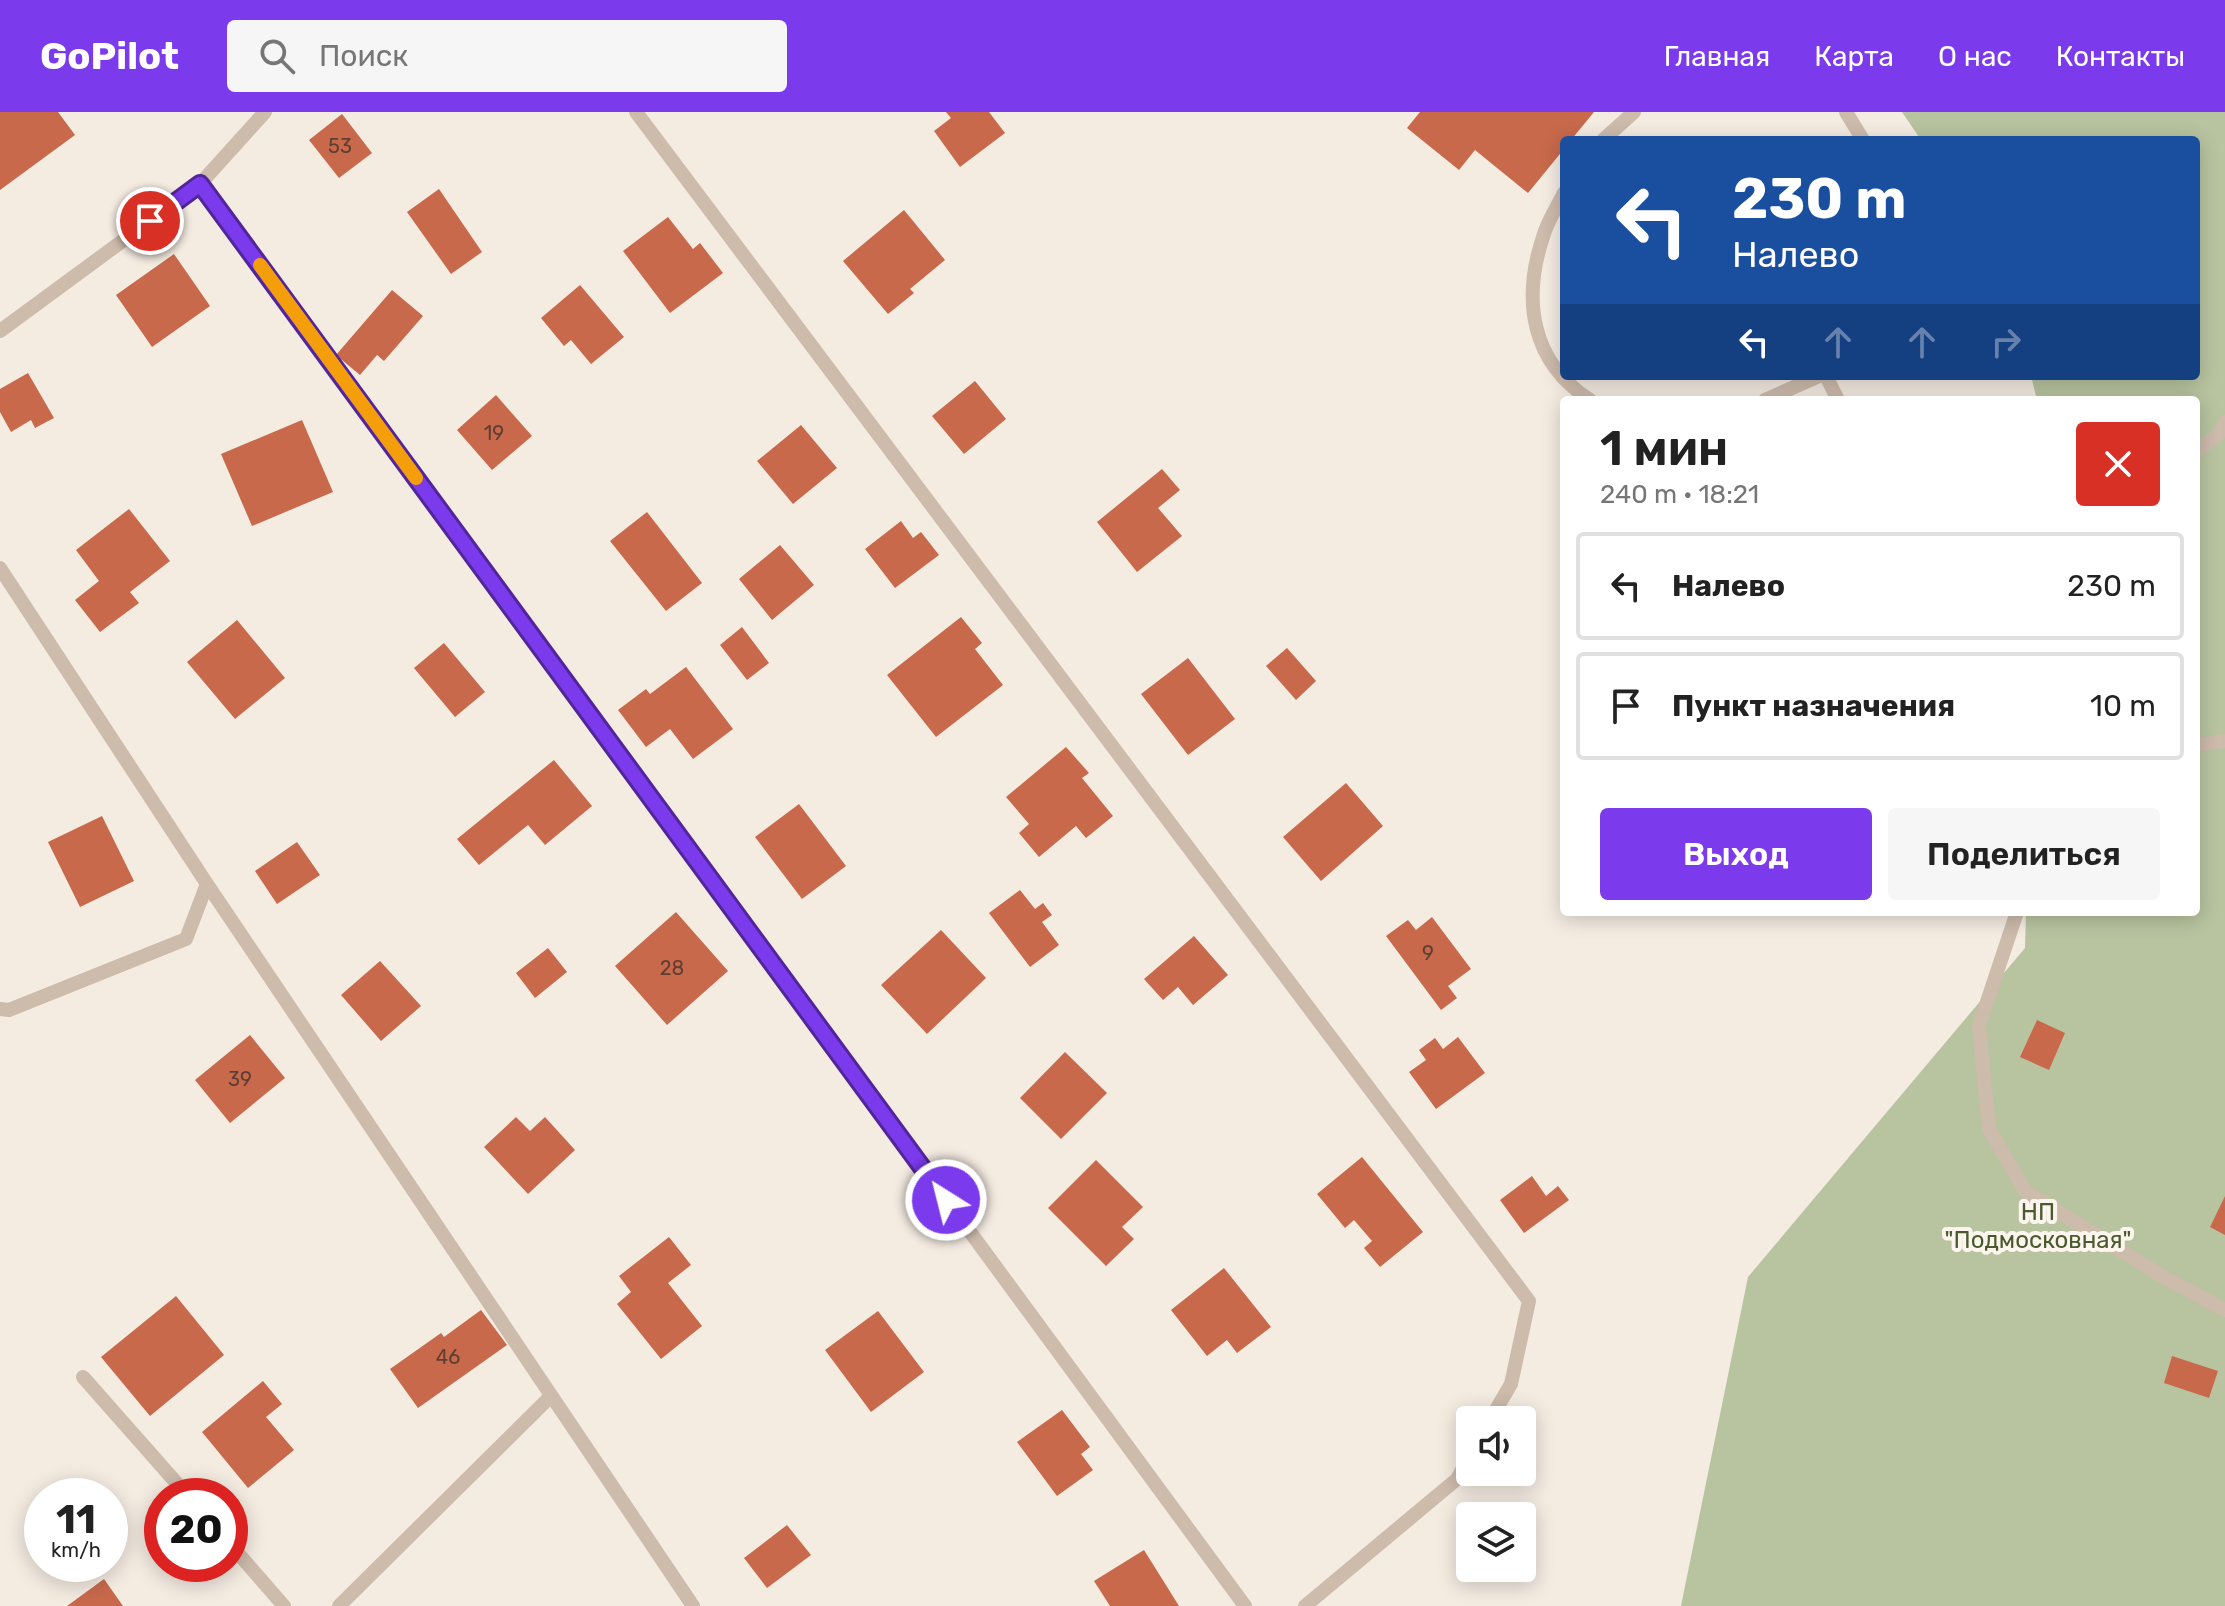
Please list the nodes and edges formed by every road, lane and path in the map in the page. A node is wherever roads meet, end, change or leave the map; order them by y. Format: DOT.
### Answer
graph roads {
  1 [pos="265,112"];
  2 [pos="636,112"];
  3 [pos="1634,112"];
  4 [pos="1846,112"];
  5 [pos="1607,136"];
  6 [pos="1861,136"];
  7 [pos="200,184"];
  8 [pos="1560,201"];
  9 [pos="0,331"];
  10 [pos="1560,374"];
  11 [pos="1564,380"];
  12 [pos="1810,380"];
  13 [pos="1583,396"];
  14 [pos="1774,396"];
  15 [pos="2225,422"];
  16 [pos="2200,449"];
  17 [pos="0,568"];
  18 [pos="2225,741"];
  19 [pos="2200,744"];
  20 [pos="207,884"];
  21 [pos="2016,916"];
  22 [pos="0,1009"];
  23 [pos="2225,1310"];
  24 [pos="83,1377"];
  25 [pos="551,1396"];
  26 [pos="1498,1406"];
  27 [pos="172,1478"];
  28 [pos="1456,1480"];
  29 [pos="248,1565"];
  30 [pos="284,1606"];
  31 [pos="339,1606"];
  32 [pos="693,1606"];
  33 [pos="1245,1606"];
  34 [pos="1305,1606"];
  1 -- 7 [label="lane"];
  2 -- 26 [label="lane"];
  3 -- 5 [label="lane"];
  4 -- 6 [label="lane"];
  7 -- 9 [label="lane"];
  7 -- 33 [label="lane"];
  8 -- 10 [label="lane"];
  11 -- 13 [label="lane"];
  12 -- 14 [label="lane"];
  15 -- 16 [label="lane"];
  17 -- 20 [label="lane"];
  18 -- 19 [label="lane"];
  20 -- 22 [label="lane"];
  20 -- 25 [label="lane"];
  21 -- 23 [label="lane"];
  24 -- 27 [label="lane"];
  25 -- 31 [label="lane"];
  25 -- 32 [label="lane"];
  28 -- 34 [label="lane"];
  29 -- 30 [label="lane"];
}
